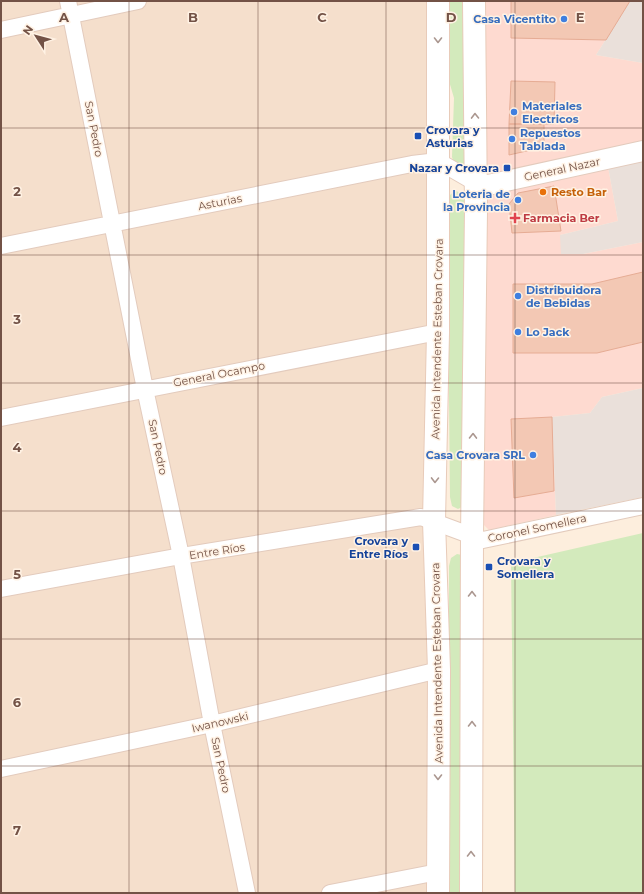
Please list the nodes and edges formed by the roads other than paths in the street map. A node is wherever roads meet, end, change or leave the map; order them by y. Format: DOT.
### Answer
graph roads {
  1 [pos="138,1"];
  2 [pos="438,1"];
  3 [pos="474,1"];
  4 [pos="70,8"];
  5 [pos="1,30"];
  6 [pos="643,151"];
  7 [pos="438,160"];
  8 [pos="476,183"];
  9 [pos="112,224"];
  10 [pos="1,246"];
  11 [pos="438,332"];
  12 [pos="146,388"];
  13 [pos="1,418"];
  14 [pos="643,506"];
  15 [pos="434,521"];
  16 [pos="472,536"];
  17 [pos="181,556"];
  18 [pos="1,589"];
  19 [pos="439,670"];
  20 [pos="212,724"];
  21 [pos="1,769"];
  22 [pos="438,872"];
  23 [pos="247,893"];
  24 [pos="330,893"];
  25 [pos="438,893"];
  26 [pos="471,893"];
  1 -- 4 [label="street"];
  2 -- 7 [label="main road, Avenida Intendente Esteban Crovara, one-way"];
  8 -- 3 [label="main road, one-way"];
  4 -- 5 [label="street"];
  4 -- 9 [label="street, San Pedro"];
  6 -- 8 [label="street, General Nazar"];
  7 -- 8 [label="street"];
  7 -- 9 [label="street, Asturias"];
  7 -- 11 [label="main road, Avenida Intendente Esteban Crovara"];
  16 -- 8 [label="main road, one-way"];
  9 -- 10 [label="street, Asturias"];
  9 -- 12 [label="street, San Pedro"];
  11 -- 12 [label="street, General Ocampo"];
  11 -- 15 [label="main road, Avenida Intendente Esteban Crovara, one-way"];
  12 -- 13 [label="street, General Ocampo"];
  12 -- 17 [label="street, San Pedro"];
  14 -- 16 [label="street, Coronel Somellera"];
  15 -- 16 [label="street, Coronel Somellera"];
  15 -- 17 [label="street, Entre Ríos"];
  15 -- 19 [label="main road, Avenida Intendente Esteban Crovara"];
  26 -- 16 [label="main road, one-way"];
  17 -- 18 [label="street, Entre Ríos"];
  17 -- 20 [label="street, San Pedro"];
  19 -- 20 [label="street, Iwanowski"];
  19 -- 22 [label="main road, Avenida Intendente Esteban Crovara, one-way"];
  20 -- 21 [label="street, Iwanowski"];
  20 -- 23 [label="street, San Pedro"];
  22 -- 24 [label="street"];
  22 -- 25 [label="main road, Avenida Intendente Esteban Crovara"];
}
